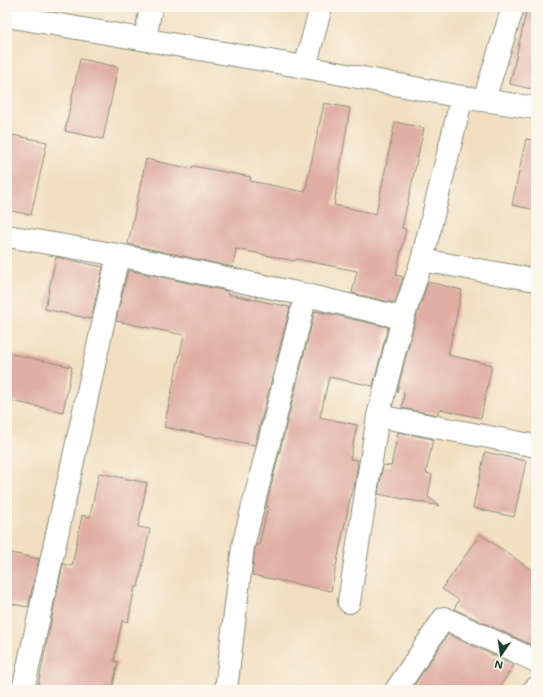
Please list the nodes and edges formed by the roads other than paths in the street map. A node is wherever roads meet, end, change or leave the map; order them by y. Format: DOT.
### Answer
graph roads {
  1 [pos="152,7"];
  2 [pos="322,7"];
  3 [pos="512,7"];
  4 [pos="7,16"];
  5 [pos="145,39"];
  6 [pos="305,67"];
  7 [pos="462,97"];
  8 [pos="484,100"];
  9 [pos="536,108"];
  10 [pos="7,236"];
  11 [pos="118,255"];
  12 [pos="422,260"];
  13 [pos="536,280"];
  14 [pos="306,296"];
  15 [pos="403,318"];
  16 [pos="378,416"];
  17 [pos="536,446"];
  18 [pos="349,602"];
  19 [pos="536,661"];
  20 [pos="23,690"];
  21 [pos="226,690"];
  22 [pos="396,690"];
  1 -- 5 [label="street"];
  2 -- 6 [label="street"];
  3 -- 8 [label="street"];
  4 -- 5 [label="street"];
  5 -- 6 [label="street"];
  6 -- 7 [label="street"];
  7 -- 8 [label="street"];
  7 -- 12 [label="street"];
  8 -- 9 [label="street"];
  10 -- 11 [label="street"];
  11 -- 14 [label="street"];
  11 -- 20 [label="street"];
  12 -- 13 [label="street"];
  12 -- 15 [label="street"];
  14 -- 15 [label="street"];
  14 -- 21 [label="street"];
  15 -- 16 [label="street"];
  16 -- 17 [label="street"];
  16 -- 18 [label="street"];
  19 -- 22 [label="street"];
}
